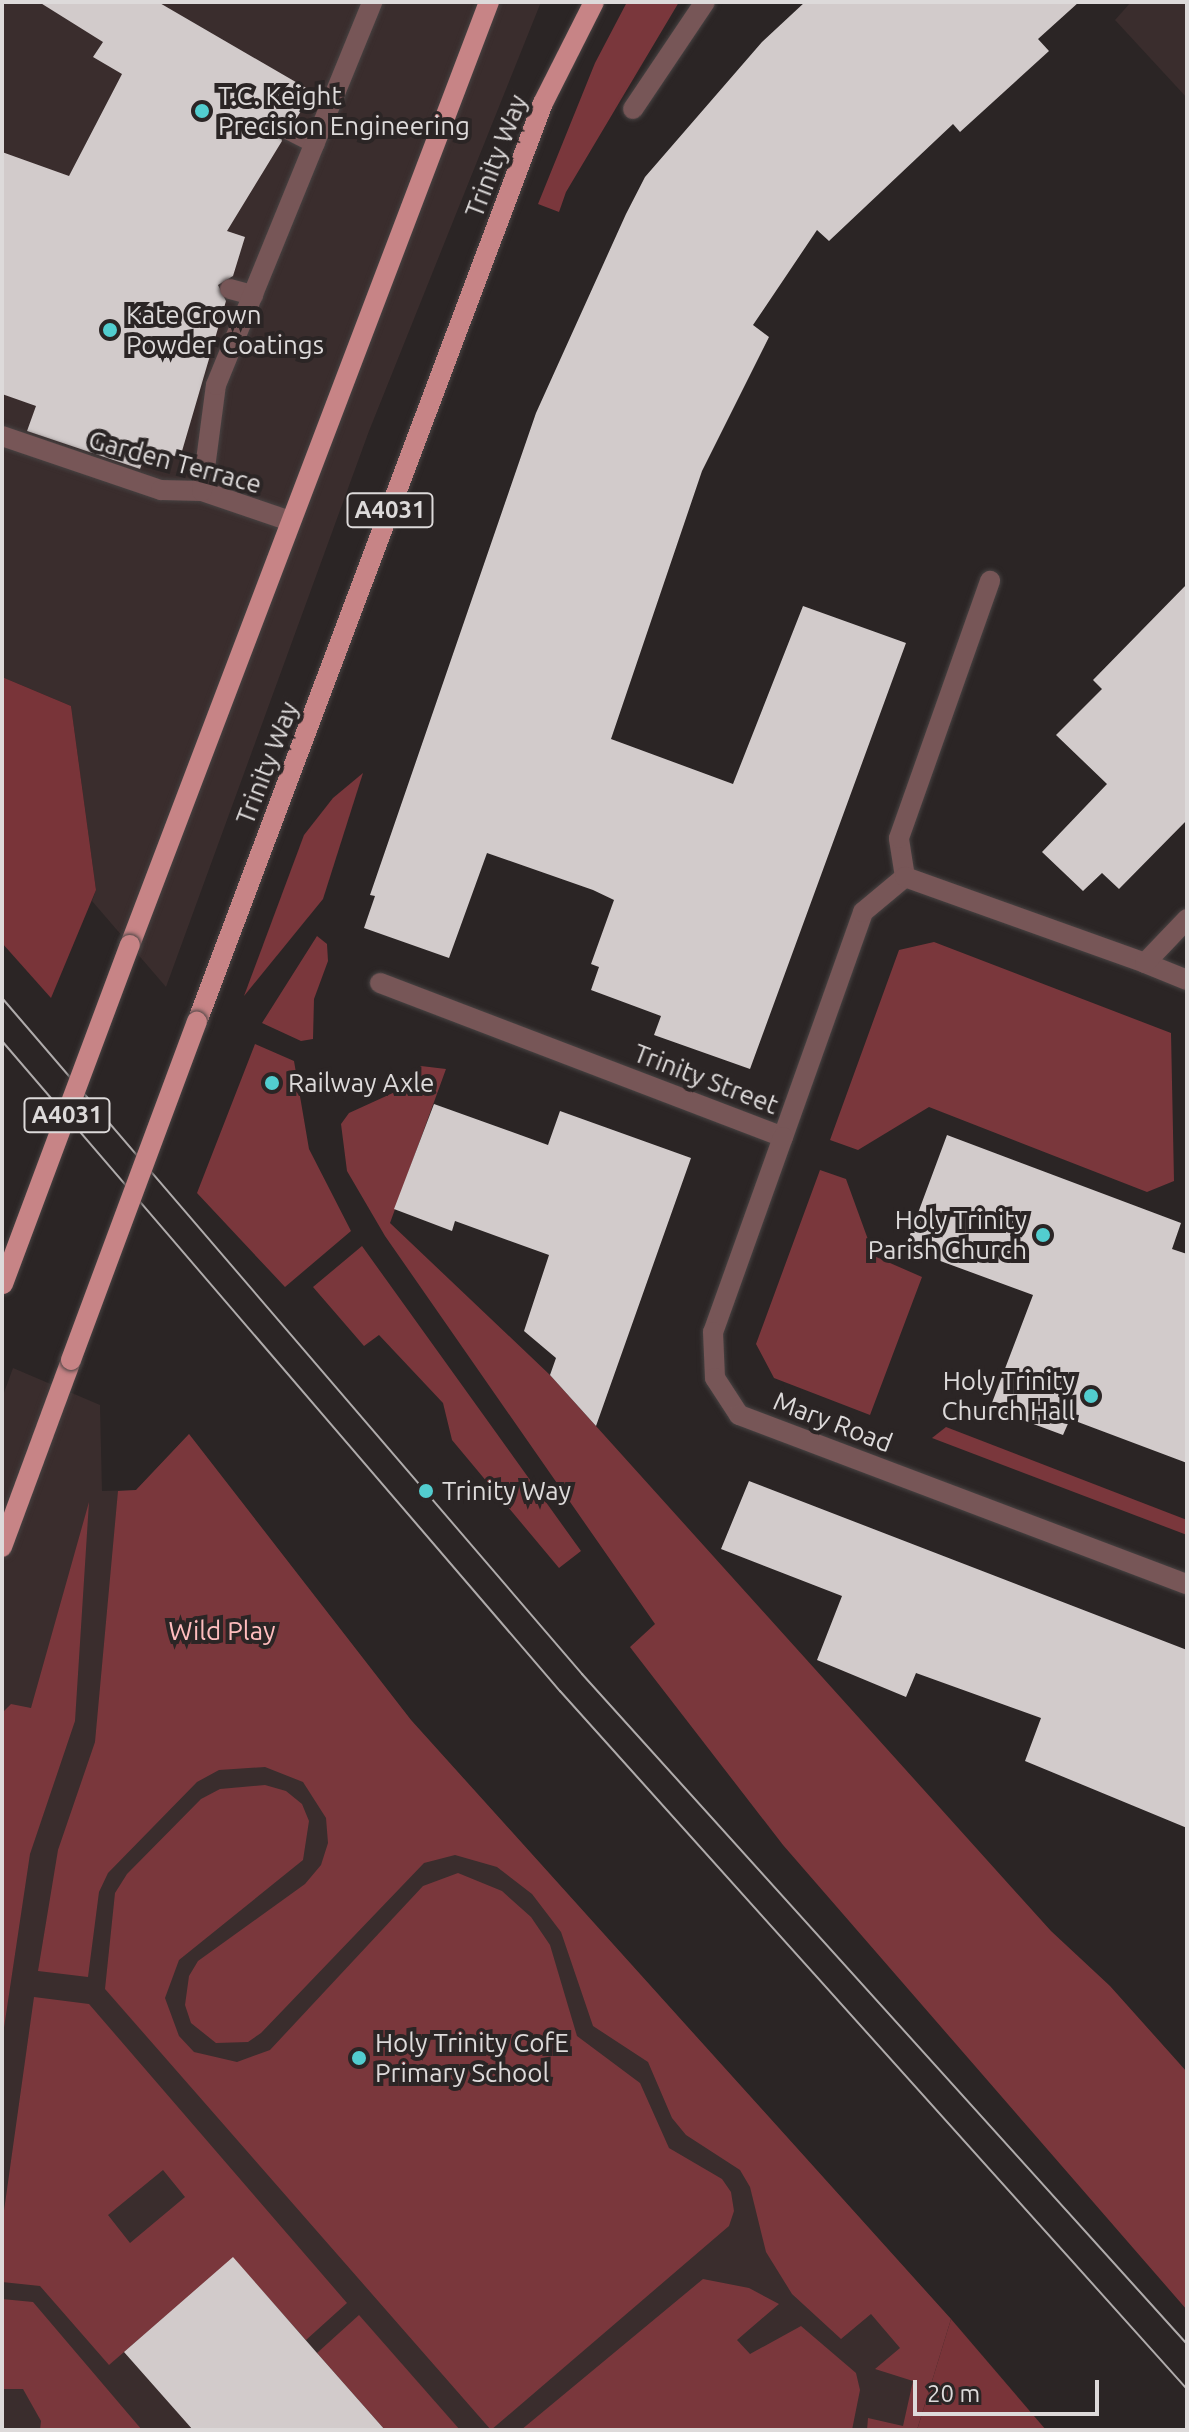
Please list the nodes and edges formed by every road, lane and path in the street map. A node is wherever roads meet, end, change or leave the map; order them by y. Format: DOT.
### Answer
graph roads {
  1 [pos="372,2"];
  2 [pos="489,2"];
  3 [pos="594,2"];
  4 [pos="705,2"];
  5 [pos="633,109"];
  6 [pos="289,130"];
  7 [pos="315,143"];
  8 [pos="230,289"];
  9 [pos="253,295"];
  10 [pos="2,436"];
  11 [pos="202,491"];
  12 [pos="290,521"];
  13 [pos="990,581"];
  14 [pos="905,877"];
  15 [pos="1187,919"];
  16 [pos="1145,963"];
  17 [pos="1187,980"];
  18 [pos="380,983"];
  19 [pos="783,1137"];
  20 [pos="3,1286"];
  21 [pos="2,1547"];
  22 [pos="1187,1584"];
  1 -- 7 [label="street"];
  2 -- 12 [label="main road, A4031"];
  3 -- 21 [label="main road, Trinity Way / A4031, bridge"];
  4 -- 5 [label="street"];
  6 -- 7 [label="street"];
  7 -- 9 [label="street"];
  8 -- 9 [label="street"];
  9 -- 11 [label="street"];
  10 -- 11 [label="street, Garden Terrace"];
  11 -- 12 [label="street, Garden Terrace"];
  12 -- 20 [label="main road, A4031, bridge"];
  13 -- 14 [label="street"];
  14 -- 16 [label="street"];
  14 -- 19 [label="street, Trinity Street"];
  15 -- 16 [label="street"];
  16 -- 17 [label="street"];
  18 -- 19 [label="street, Trinity Street"];
  19 -- 22 [label="street, Mary Road"];
}
